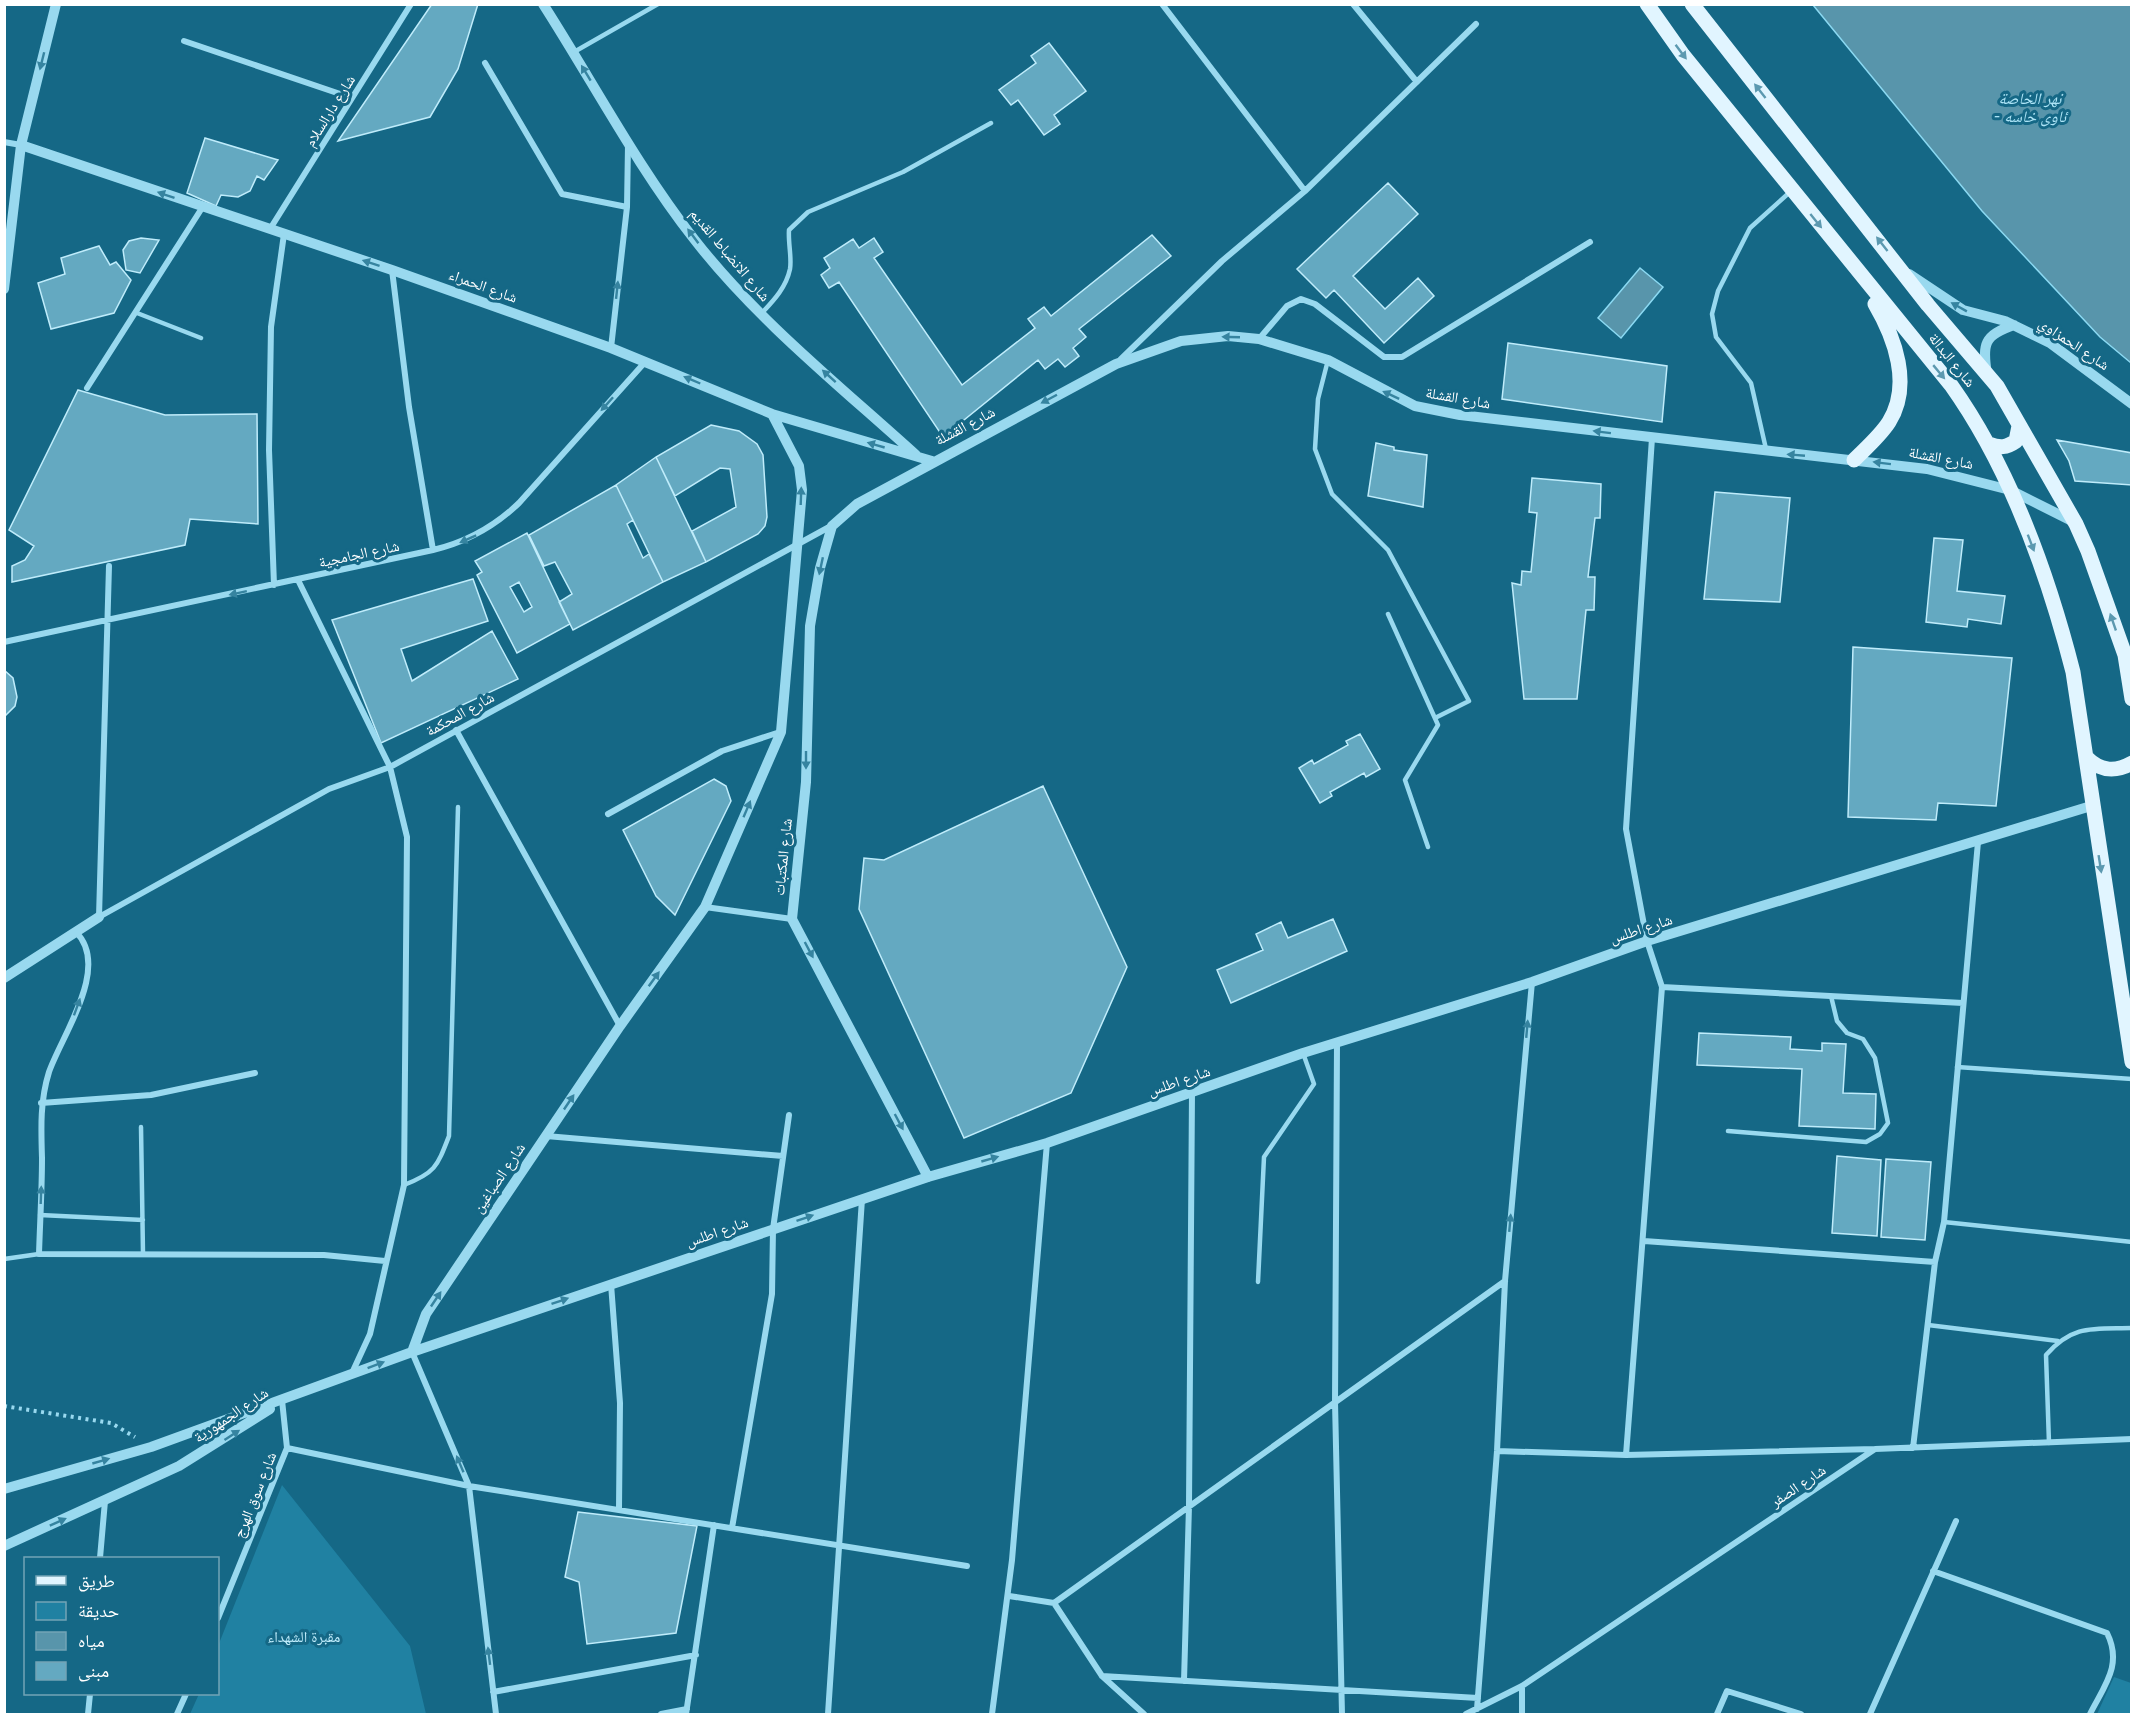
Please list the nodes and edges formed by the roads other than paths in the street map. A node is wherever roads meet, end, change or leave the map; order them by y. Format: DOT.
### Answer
graph roads {
  1 [pos="56,4"];
  2 [pos="411,4"];
  3 [pos="543,4"];
  4 [pos="658,4"];
  5 [pos="1162,4"];
  6 [pos="1353,4"];
  7 [pos="1647,4"];
  8 [pos="1692,4"];
  9 [pos="1476,24"];
  10 [pos="184,41"];
  11 [pos="573,52"];
  12 [pos="485,63"];
  13 [pos="1417,82"];
  14 [pos="352,98"];
  15 [pos="990,123"];
  16 [pos="4,142"];
  17 [pos="628,142"];
  18 [pos="21,145"];
  19 [pos="1791,190"];
  20 [pos="1305,191"];
  21 [pos="627,207"];
  22 [pos="202,208"];
  23 [pos="270,230"];
  24 [pos="284,234"];
  25 [pos="1590,242"];
  26 [pos="1901,268"];
  27 [pos="392,270"];
  28 [pos="1857,272"];
  29 [pos="4,289"];
  30 [pos="137,313"];
  31 [pos="761,314"];
  32 [pos="2014,325"];
  33 [pos="201,338"];
  34 [pos="1259,339"];
  35 [pos="611,348"];
  36 [pos="646,360"];
  37 [pos="1328,360"];
  38 [pos="1116,364"];
  39 [pos="1987,375"];
  40 [pos="87,388"];
  41 [pos="2132,404"];
  42 [pos="772,414"];
  43 [pos="2019,426"];
  44 [pos="1652,438"];
  45 [pos="1989,444"];
  46 [pos="1766,452"];
  47 [pos="919,457"];
  48 [pos="1854,460"];
  49 [pos="932,461"];
  50 [pos="2010,490"];
  51 [pos="844,513"];
  52 [pos="2076,524"];
  53 [pos="832,526"];
  54 [pos="798,542"];
  55 [pos="433,550"];
  56 [pos="109,566"];
  57 [pos="298,580"];
  58 [pos="274,585"];
  59 [pos="1389,614"];
  60 [pos="107,621"];
  61 [pos="4,642"];
  62 [pos="2132,699"];
  63 [pos="1435,718"];
  64 [pos="456,730"];
  65 [pos="781,732"];
  66 [pos="2086,757"];
  67 [pos="2132,763"];
  68 [pos="390,767"];
  69 [pos="2091,806"];
  70 [pos="458,807"];
  71 [pos="608,814"];
  72 [pos="1978,842"];
  73 [pos="1428,847"];
  74 [pos="705,907"];
  75 [pos="99,917"];
  76 [pos="792,919"];
  77 [pos="76,932"];
  78 [pos="1647,941"];
  79 [pos="4,978"];
  80 [pos="1532,982"];
  81 [pos="1662,987"];
  82 [pos="1831,996"];
  83 [pos="1963,1003"];
  84 [pos="620,1026"];
  85 [pos="1337,1044"];
  86 [pos="1303,1053"];
  87 [pos="2132,1062"];
  88 [pos="1957,1067"];
  89 [pos="255,1073"];
  90 [pos="2132,1079"];
  91 [pos="1192,1092"];
  92 [pos="41,1103"];
  93 [pos="789,1115"];
  94 [pos="141,1127"];
  95 [pos="1728,1131"];
  96 [pos="546,1136"];
  97 [pos="1047,1143"];
  98 [pos="783,1156"];
  99 [pos="928,1177"];
  100 [pos="404,1185"];
  101 [pos="862,1199"];
  102 [pos="40,1215"];
  103 [pos="142,1220"];
  104 [pos="1944,1222"];
  105 [pos="774,1229"];
  106 [pos="1644,1242"];
  107 [pos="2132,1242"];
  108 [pos="39,1254"];
  109 [pos="143,1254"];
  110 [pos="4,1259"];
  111 [pos="385,1262"];
  112 [pos="1935,1262"];
  113 [pos="1258,1281"];
  114 [pos="1505,1281"];
  115 [pos="611,1284"];
  116 [pos="1928,1325"];
  117 [pos="2132,1328"];
  118 [pos="2058,1341"];
  119 [pos="412,1352"];
  120 [pos="352,1374"];
  121 [pos="282,1400"];
  122 [pos="1335,1402"];
  123 [pos="2132,1439"];
  124 [pos="2049,1443"];
  125 [pos="287,1448"];
  126 [pos="1913,1448"];
  127 [pos="1875,1449"];
  128 [pos="1497,1451"];
  129 [pos="1626,1455"];
  130 [pos="469,1486"];
  131 [pos="4,1489"];
  132 [pos="105,1501"];
  133 [pos="1189,1506"];
  134 [pos="619,1508"];
  135 [pos="1956,1521"];
  136 [pos="714,1525"];
  137 [pos="732,1528"];
  138 [pos="837,1544"];
  139 [pos="4,1546"];
  140 [pos="100,1557"];
  141 [pos="967,1566"];
  142 [pos="1933,1571"];
  143 [pos="1009,1596"];
  144 [pos="1054,1603"];
  145 [pos="219,1616"];
  146 [pos="696,1655"];
  147 [pos="1102,1676"];
  148 [pos="1184,1681"];
  149 [pos="1522,1686"];
  150 [pos="1343,1689"];
  151 [pos="493,1692"];
  152 [pos="90,1695"];
  153 [pos="186,1695"];
  154 [pos="1478,1698"];
  155 [pos="1477,1709"];
  156 [pos="686,1712"];
  157 [pos="88,1714"];
  158 [pos="177,1714"];
  159 [pos="496,1714"];
  160 [pos="661,1714"];
  161 [pos="828,1714"];
  162 [pos="992,1714"];
  163 [pos="1144,1714"];
  164 [pos="1342,1714"];
  165 [pos="1466,1714"];
  166 [pos="1522,1714"];
  167 [pos="1717,1714"];
  168 [pos="1801,1714"];
  169 [pos="1870,1714"];
  170 [pos="2090,1714"];
  1 -- 18 [label="street, one-way"];
  2 -- 14 [label="street, شارع دارالسلام"];
  3 -- 11 [label="street, شارع الانضباط القديم"];
  4 -- 11 [label="lane"];
  5 -- 20 [label="street"];
  6 -- 13 [label="street"];
  7 -- 19 [label="main road, شارع البدالة, one-way"];
  26 -- 8 [label="main road, شارع البدالة, one-way"];
  9 -- 13 [label="street"];
  10 -- 14 [label="street"];
  17 -- 11 [label="street, شارع الانضباط القديم, one-way"];
  12 -- 21 [label="street"];
  13 -- 20 [label="street"];
  14 -- 23 [label="street, شارع دارالسلام"];
  15 -- 31 [label="lane"];
  16 -- 18 [label="street"];
  17 -- 21 [label="street"];
  31 -- 17 [label="street, شارع الانضباط القديم, one-way"];
  22 -- 18 [label="street, شارع الحمراء, one-way"];
  18 -- 29 [label="street"];
  19 -- 28 [label="main road, شارع البدالة, one-way"];
  19 -- 46 [label="lane"];
  20 -- 38 [label="street"];
  35 -- 21 [label="street, one-way"];
  22 -- 23 [label="street, شارع الحمراء"];
  22 -- 30 [label="street"];
  23 -- 24 [label="street, شارع الحمراء"];
  27 -- 24 [label="street, شارع الحمراء, one-way"];
  24 -- 58 [label="street"];
  25 -- 34 [label="street"];
  32 -- 26 [label="street, شارع الحمزاوي, one-way"];
  26 -- 39 [label="main road, شارع البدالة"];
  27 -- 35 [label="street, شارع الحمراء"];
  27 -- 55 [label="street"];
  28 -- 45 [label="main road, شارع البدالة, one-way"];
  28 -- 48 [label="main road"];
  30 -- 33 [label="lane"];
  30 -- 40 [label="street"];
  47 -- 31 [label="street, شارع الانضباط القديم, one-way"];
  32 -- 39 [label="street"];
  32 -- 41 [label="street, شارع الحمزاوي"];
  34 -- 37 [label="street, شارع القشلة"];
  34 -- 38 [label="street, شارع القشلة, one-way"];
  35 -- 36 [label="street, شارع الحمراء"];
  42 -- 36 [label="street, شارع الحمراء, one-way"];
  36 -- 55 [label="street, شارع الجامجية, one-way"];
  44 -- 37 [label="street, شارع القشلة, one-way"];
  37 -- 63 [label="lane"];
  38 -- 49 [label="street, شارع القشلة, one-way"];
  39 -- 43 [label="main road, شارع البدالة"];
  47 -- 42 [label="street, شارع الحمراء, one-way"];
  54 -- 42 [label="street, one-way"];
  43 -- 45 [label="main road"];
  43 -- 52 [label="main road, شارع البدالة"];
  44 -- 46 [label="street, شارع القشلة"];
  44 -- 78 [label="street"];
  45 -- 50 [label="main road, شارع البدالة"];
  48 -- 46 [label="street, شارع القشلة, one-way"];
  47 -- 49 [label="street, شارع الحمراء"];
  50 -- 48 [label="street, شارع القشلة, one-way"];
  49 -- 51 [label="street, شارع القشلة"];
  50 -- 52 [label="street, شارع القشلة"];
  50 -- 66 [label="main road, شارع البدالة, one-way"];
  51 -- 53 [label="street, شارع المكتبات"];
  62 -- 52 [label="main road, شارع البدالة, one-way"];
  53 -- 54 [label="street, شارع المحكمة"];
  53 -- 76 [label="street, شارع المكتبات, one-way"];
  54 -- 64 [label="street, شارع المحكمة"];
  54 -- 65 [label="street"];
  55 -- 57 [label="street, شارع الجامجية"];
  56 -- 60 [label="street"];
  57 -- 58 [label="street, شارع الجامجية"];
  57 -- 68 [label="street"];
  58 -- 60 [label="street, شارع الجامجية, one-way"];
  59 -- 63 [label="lane"];
  60 -- 61 [label="street, شارع الجامجية"];
  60 -- 75 [label="street"];
  63 -- 73 [label="lane"];
  64 -- 68 [label="street, شارع المحكمة"];
  64 -- 84 [label="street"];
  65 -- 71 [label="street"];
  74 -- 65 [label="street, one-way"];
  66 -- 67 [label="main road"];
  66 -- 69 [label="main road, شارع البدالة"];
  68 -- 75 [label="street, شارع المحكمة"];
  68 -- 100 [label="street"];
  69 -- 72 [label="street, شارع اطلس"];
  69 -- 87 [label="main road, شارع البدالة, one-way"];
  70 -- 100 [label="lane"];
  72 -- 78 [label="street, شارع اطلس"];
  72 -- 83 [label="street"];
  74 -- 76 [label="street"];
  84 -- 74 [label="street, one-way"];
  75 -- 77 [label="street"];
  76 -- 99 [label="street, one-way"];
  77 -- 79 [label="street"];
  92 -- 77 [label="street, one-way"];
  78 -- 80 [label="street, شارع اطلس"];
  78 -- 81 [label="street"];
  80 -- 85 [label="street, شارع اطلس"];
  114 -- 80 [label="street, one-way"];
  81 -- 82 [label="street"];
  81 -- 106 [label="street"];
  82 -- 83 [label="street"];
  82 -- 95 [label="lane"];
  83 -- 88 [label="street"];
  96 -- 84 [label="street, شارع الصباغين, one-way"];
  85 -- 86 [label="street, شارع اطلس"];
  85 -- 122 [label="street"];
  86 -- 91 [label="street, شارع اطلس"];
  86 -- 113 [label="lane"];
  88 -- 90 [label="lane"];
  88 -- 104 [label="street"];
  89 -- 92 [label="street"];
  91 -- 97 [label="street, شارع اطلس"];
  91 -- 133 [label="street"];
  102 -- 92 [label="street, one-way"];
  93 -- 98 [label="street"];
  94 -- 103 [label="lane"];
  96 -- 98 [label="street"];
  119 -- 96 [label="street, شارع الصباغين, one-way"];
  99 -- 97 [label="street, شارع اطلس, one-way"];
  97 -- 143 [label="street"];
  98 -- 105 [label="street"];
  99 -- 101 [label="street, شارع اطلس"];
  100 -- 111 [label="street"];
  105 -- 101 [label="street, شارع اطلس, one-way"];
  101 -- 138 [label="street"];
  102 -- 103 [label="lane"];
  102 -- 108 [label="street"];
  103 -- 109 [label="lane"];
  104 -- 107 [label="lane"];
  104 -- 112 [label="street"];
  105 -- 115 [label="street, شارع اطلس"];
  105 -- 137 [label="street"];
  106 -- 112 [label="street"];
  106 -- 129 [label="street"];
  108 -- 109 [label="street"];
  108 -- 110 [label="lane"];
  109 -- 111 [label="street"];
  111 -- 120 [label="street"];
  112 -- 116 [label="street"];
  114 -- 122 [label="street"];
  114 -- 128 [label="street"];
  119 -- 115 [label="street, شارع اطلس, one-way"];
  115 -- 134 [label="street"];
  116 -- 118 [label="lane"];
  116 -- 126 [label="street"];
  117 -- 118 [label="lane"];
  118 -- 124 [label="lane"];
  120 -- 119 [label="street, شارع اطلس, one-way"];
  130 -- 119 [label="street, one-way"];
  120 -- 121 [label="street, شارع اطلس"];
  121 -- 125 [label="street"];
  131 -- 121 [label="street, شارع الجمهورية, one-way"];
  132 -- 121 [label="street, شارع الجمهورية, one-way"];
  122 -- 133 [label="street"];
  122 -- 150 [label="street"];
  123 -- 124 [label="street"];
  124 -- 126 [label="street"];
  125 -- 130 [label="street"];
  125 -- 145 [label="street, شارع سوق الهرج"];
  126 -- 127 [label="street"];
  127 -- 129 [label="street"];
  127 -- 149 [label="street, شارع الصفر"];
  128 -- 129 [label="street"];
  128 -- 154 [label="street"];
  130 -- 134 [label="street"];
  151 -- 130 [label="street, one-way"];
  139 -- 132 [label="street, شارع الجمهورية, one-way"];
  132 -- 140 [label="street"];
  133 -- 144 [label="street"];
  133 -- 148 [label="street"];
  134 -- 136 [label="street"];
  135 -- 142 [label="street"];
  136 -- 137 [label="street"];
  136 -- 146 [label="street"];
  137 -- 138 [label="street"];
  138 -- 141 [label="street"];
  138 -- 161 [label="street"];
  142 -- 169 [label="street"];
  142 -- 170 [label="street"];
  143 -- 144 [label="street"];
  143 -- 162 [label="street"];
  144 -- 147 [label="street"];
  146 -- 151 [label="street"];
  146 -- 156 [label="street"];
  147 -- 148 [label="street"];
  147 -- 163 [label="street"];
  148 -- 150 [label="street"];
  149 -- 155 [label="street, شارع الصفر"];
  149 -- 166 [label="street"];
  150 -- 154 [label="street"];
  150 -- 164 [label="street"];
  151 -- 159 [label="street"];
  152 -- 157 [label="street"];
  153 -- 158 [label="street"];
  154 -- 155 [label="street"];
  155 -- 165 [label="street, شارع الصفر"];
  156 -- 160 [label="street"];
  167 -- 168 [label="street"];
}
